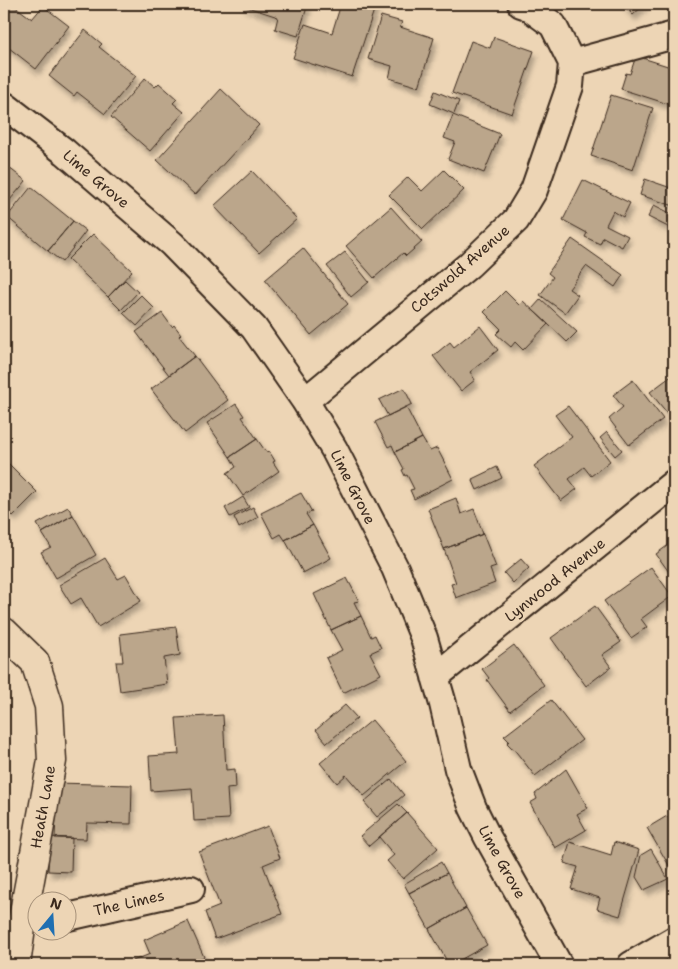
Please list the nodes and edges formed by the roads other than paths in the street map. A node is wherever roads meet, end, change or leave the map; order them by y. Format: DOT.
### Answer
graph roads {
  1 [pos="520,4"];
  2 [pos="674,35"];
  3 [pos="572,63"];
  4 [pos="4,105"];
  5 [pos="305,401"];
  6 [pos="674,482"];
  7 [pos="4,632"];
  8 [pos="435,676"];
  9 [pos="191,889"];
  10 [pos="34,892"];
  11 [pos="78,915"];
  12 [pos="28,929"];
  13 [pos="674,940"];
  14 [pos="16,965"];
  15 [pos="559,965"];
  16 [pos="632,965"];
  1 -- 3 [label="street"];
  2 -- 3 [label="street"];
  3 -- 5 [label="street, Cotswold Avenue"];
  4 -- 5 [label="street, Lime Grove"];
  5 -- 8 [label="street, Lime Grove"];
  6 -- 8 [label="street, Lynwood Avenue"];
  7 -- 10 [label="street, Heath Lane"];
  8 -- 15 [label="street, Lime Grove"];
  9 -- 11 [label="street, The Limes"];
  12 -- 14 [label="street, Heath Lane"];
  13 -- 16 [label="street"];
}
